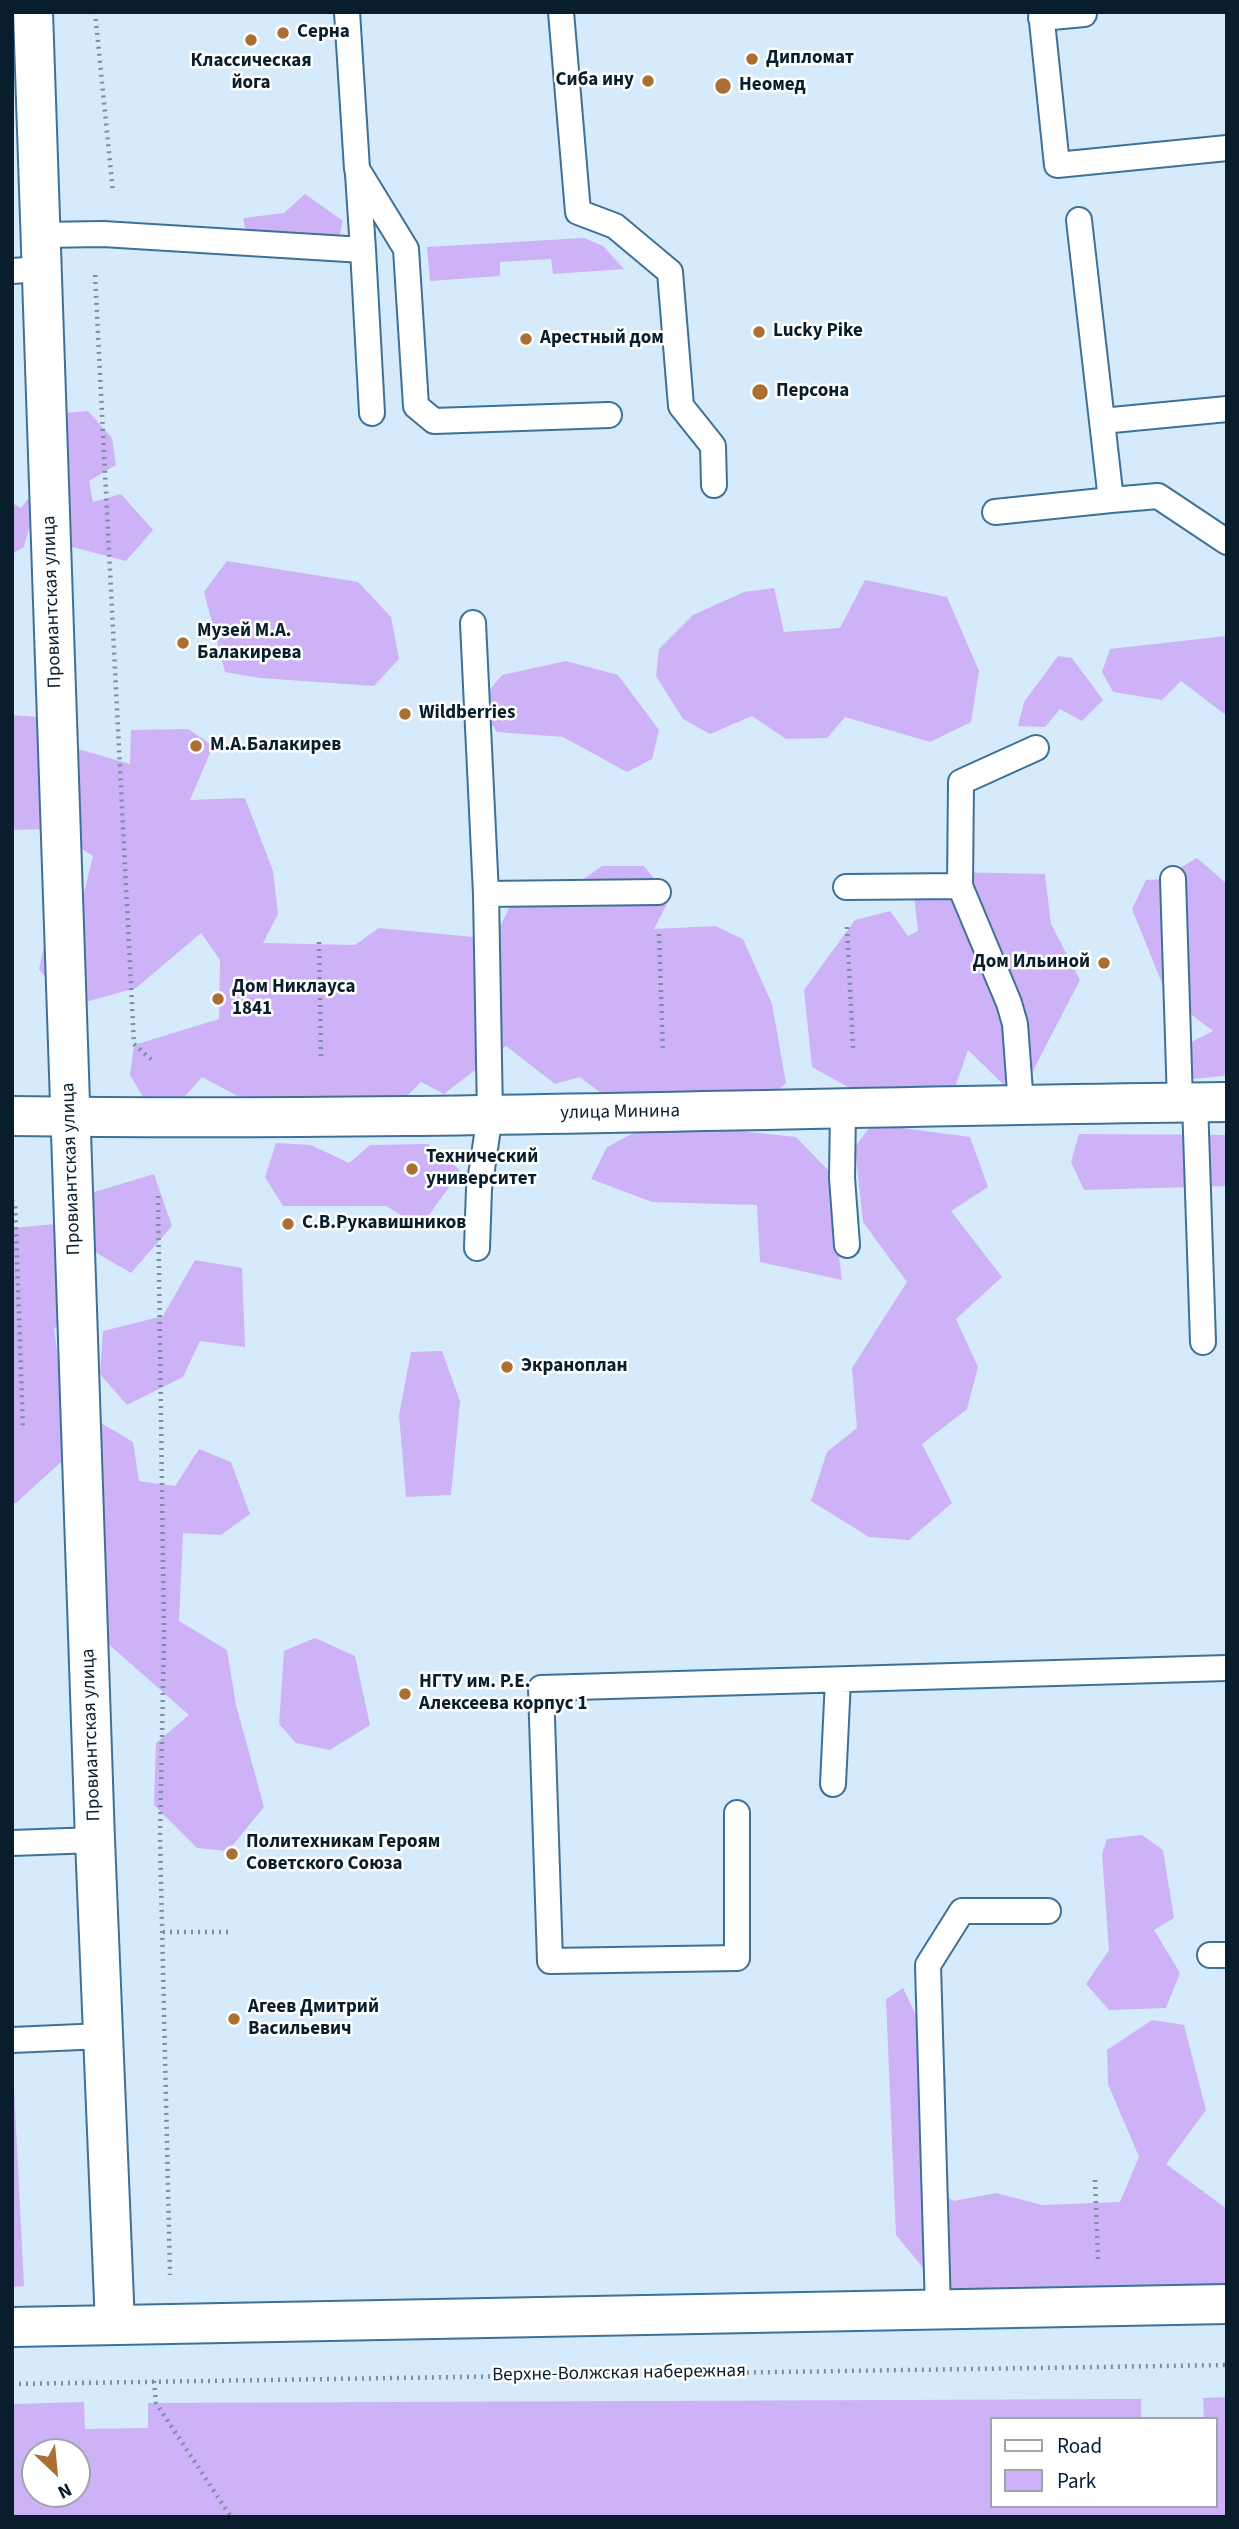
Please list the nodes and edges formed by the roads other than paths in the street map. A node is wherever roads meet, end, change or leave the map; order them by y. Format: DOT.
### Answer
graph roads {
  1 [pos="33,12"];
  2 [pos="347,12"];
  3 [pos="561,12"];
  4 [pos="1084,14"];
  5 [pos="1041,15"];
  6 [pos="1227,148"];
  7 [pos="357,169"];
  8 [pos="1079,220"];
  9 [pos="363,250"];
  10 [pos="31,258"];
  11 [pos="1227,409"];
  12 [pos="372,412"];
  13 [pos="609,415"];
  14 [pos="1102,421"];
  15 [pos="714,485"];
  16 [pos="1111,500"];
  17 [pos="995,512"];
  18 [pos="1227,542"];
  19 [pos="473,623"];
  20 [pos="1036,748"];
  21 [pos="1173,879"];
  22 [pos="960,886"];
  23 [pos="846,887"];
  24 [pos="657,892"];
  25 [pos="486,894"];
  26 [pos="1200,1102"];
  27 [pos="1021,1105"];
  28 [pos="843,1108"];
  29 [pos="490,1115"];
  30 [pos="12,1116"];
  31 [pos="71,1117"];
  32 [pos="847,1245"];
  33 [pos="477,1248"];
  34 [pos="1202,1342"];
  35 [pos="1227,1668"];
  36 [pos="838,1680"];
  37 [pos="833,1784"];
  38 [pos="737,1813"];
  39 [pos="95,1840"];
  40 [pos="12,1843"];
  41 [pos="1048,1911"];
  42 [pos="103,2036"];
  43 [pos="12,2040"];
  44 [pos="1227,2304"];
  45 [pos="938,2309"];
  46 [pos="115,2325"];
  47 [pos="12,2327"];
  1 -- 10 [label="street, Провиантская улица"];
  2 -- 7 [label="lane"];
  3 -- 15 [label="lane"];
  4 -- 5 [label="lane"];
  5 -- 6 [label="lane"];
  7 -- 9 [label="lane"];
  7 -- 13 [label="lane"];
  8 -- 14 [label="lane"];
  9 -- 10 [label="lane"];
  9 -- 12 [label="lane"];
  10 -- 31 [label="street, Провиантская улица"];
  11 -- 14 [label="lane"];
  14 -- 16 [label="lane"];
  16 -- 17 [label="lane"];
  16 -- 18 [label="lane"];
  19 -- 25 [label="lane"];
  20 -- 22 [label="lane"];
  21 -- 26 [label="lane"];
  22 -- 23 [label="lane"];
  22 -- 27 [label="lane"];
  24 -- 25 [label="lane"];
  25 -- 29 [label="lane"];
  26 -- 27 [label="street, улица Минина"];
  26 -- 34 [label="lane"];
  27 -- 28 [label="street, улица Минина"];
  28 -- 29 [label="street, улица Минина"];
  28 -- 32 [label="lane"];
  29 -- 31 [label="street, улица Минина"];
  29 -- 33 [label="lane"];
  30 -- 31 [label="street, улица Минина"];
  31 -- 39 [label="street, Провиантская улица"];
  35 -- 36 [label="lane"];
  36 -- 37 [label="lane"];
  36 -- 38 [label="lane"];
  39 -- 40 [label="lane"];
  39 -- 42 [label="street, Провиантская улица"];
  41 -- 45 [label="lane"];
  42 -- 43 [label="lane"];
  42 -- 46 [label="street, Провиантская улица"];
  44 -- 45 [label="street"];
  45 -- 46 [label="street"];
  46 -- 47 [label="street"];
}
